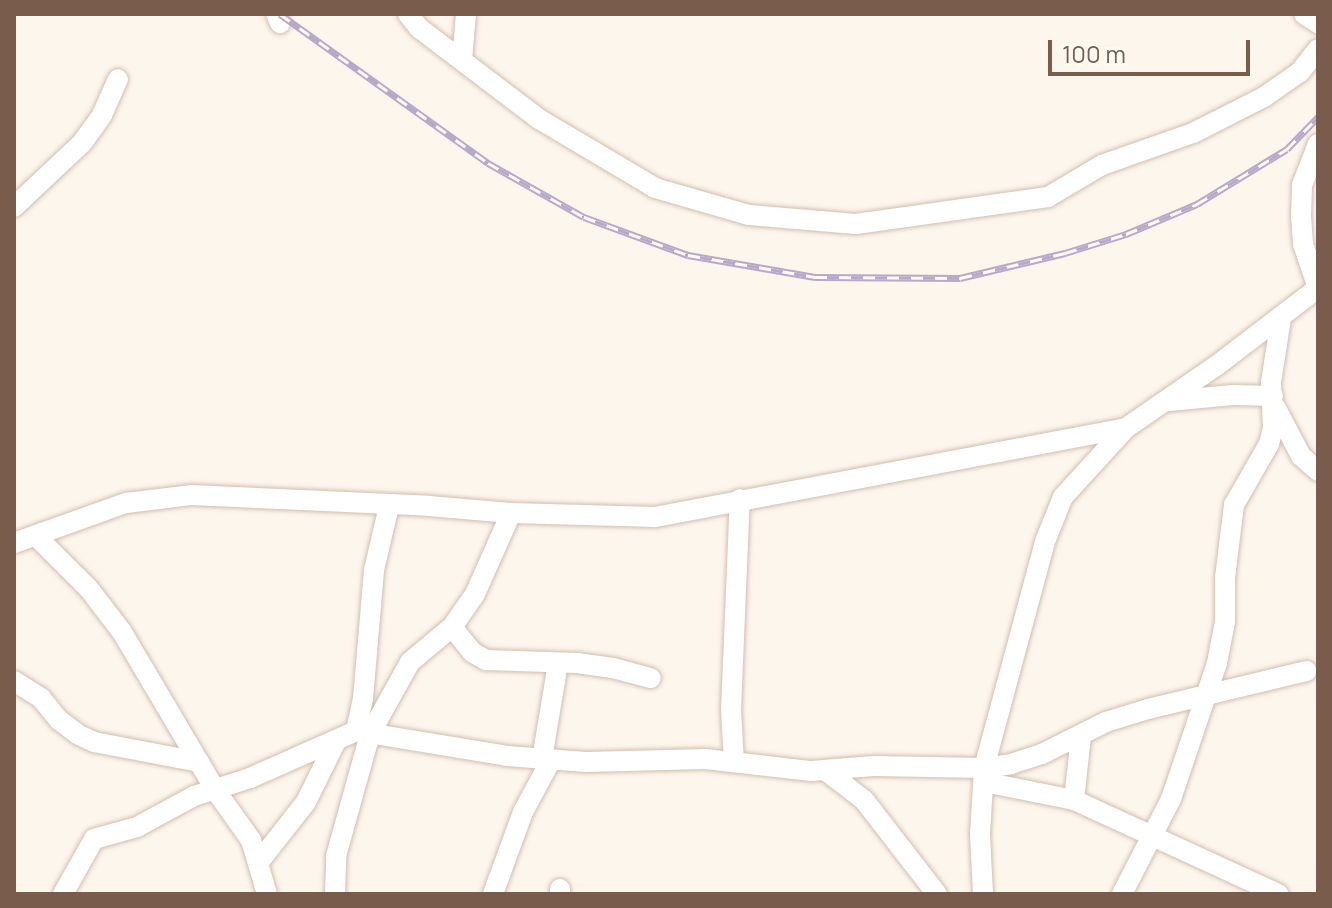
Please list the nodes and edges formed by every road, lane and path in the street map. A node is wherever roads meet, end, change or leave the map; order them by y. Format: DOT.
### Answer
graph roads {
  1 [pos="408,14"];
  2 [pos="466,14"];
  3 [pos="1304,14"];
  4 [pos="1318,23"];
  5 [pos="1318,49"];
  6 [pos="462,60"];
  7 [pos="118,79"];
  8 [pos="1318,144"];
  9 [pos="14,207"];
  10 [pos="1281,319"];
  11 [pos="1273,400"];
  12 [pos="1163,402"];
  13 [pos="1126,428"];
  14 [pos="1318,471"];
  15 [pos="740,499"];
  16 [pos="389,506"];
  17 [pos="511,513"];
  18 [pos="36,536"];
  19 [pos="14,543"];
  20 [pos="452,627"];
  21 [pos="558,663"];
  22 [pos="1306,671"];
  23 [pos="651,678"];
  24 [pos="14,681"];
  25 [pos="1206,696"];
  26 [pos="363,732"];
  27 [pos="1081,737"];
  28 [pos="336,741"];
  29 [pos="546,759"];
  30 [pos="199,762"];
  31 [pos="734,762"];
  32 [pos="825,770"];
  33 [pos="984,775"];
  34 [pos="216,791"];
  35 [pos="1074,800"];
  36 [pos="1153,836"];
  37 [pos="258,863"];
  38 [pos="63,894"];
  39 [pos="267,894"];
  40 [pos="335,894"];
  41 [pos="493,894"];
  42 [pos="937,894"];
  43 [pos="983,894"];
  44 [pos="1122,894"];
  45 [pos="1278,894"];
  1 -- 6 [label="street"];
  2 -- 6 [label="street"];
  3 -- 4 [label="street"];
  5 -- 6 [label="street"];
  7 -- 9 [label="street"];
  8 -- 10 [label="street"];
  10 -- 11 [label="street"];
  10 -- 12 [label="street"];
  11 -- 12 [label="street"];
  11 -- 14 [label="street"];
  11 -- 25 [label="street"];
  12 -- 13 [label="street"];
  13 -- 15 [label="street"];
  13 -- 33 [label="street"];
  15 -- 17 [label="street"];
  15 -- 31 [label="street"];
  16 -- 17 [label="street"];
  16 -- 18 [label="street"];
  16 -- 26 [label="street"];
  17 -- 20 [label="street"];
  18 -- 19 [label="street"];
  18 -- 30 [label="street"];
  20 -- 21 [label="street"];
  20 -- 26 [label="street"];
  21 -- 23 [label="street"];
  21 -- 29 [label="street"];
  22 -- 25 [label="street"];
  24 -- 30 [label="street"];
  25 -- 27 [label="street"];
  25 -- 36 [label="street"];
  26 -- 28 [label="street"];
  26 -- 29 [label="street"];
  26 -- 40 [label="street"];
  27 -- 33 [label="street"];
  27 -- 35 [label="street"];
  28 -- 34 [label="street"];
  28 -- 37 [label="street"];
  29 -- 31 [label="street"];
  29 -- 41 [label="street"];
  30 -- 34 [label="street"];
  31 -- 32 [label="street"];
  32 -- 33 [label="street"];
  32 -- 42 [label="street"];
  33 -- 35 [label="street"];
  33 -- 43 [label="street"];
  34 -- 37 [label="street"];
  34 -- 38 [label="street"];
  35 -- 36 [label="street"];
  36 -- 44 [label="street"];
  36 -- 45 [label="street"];
  37 -- 39 [label="street"];
}
